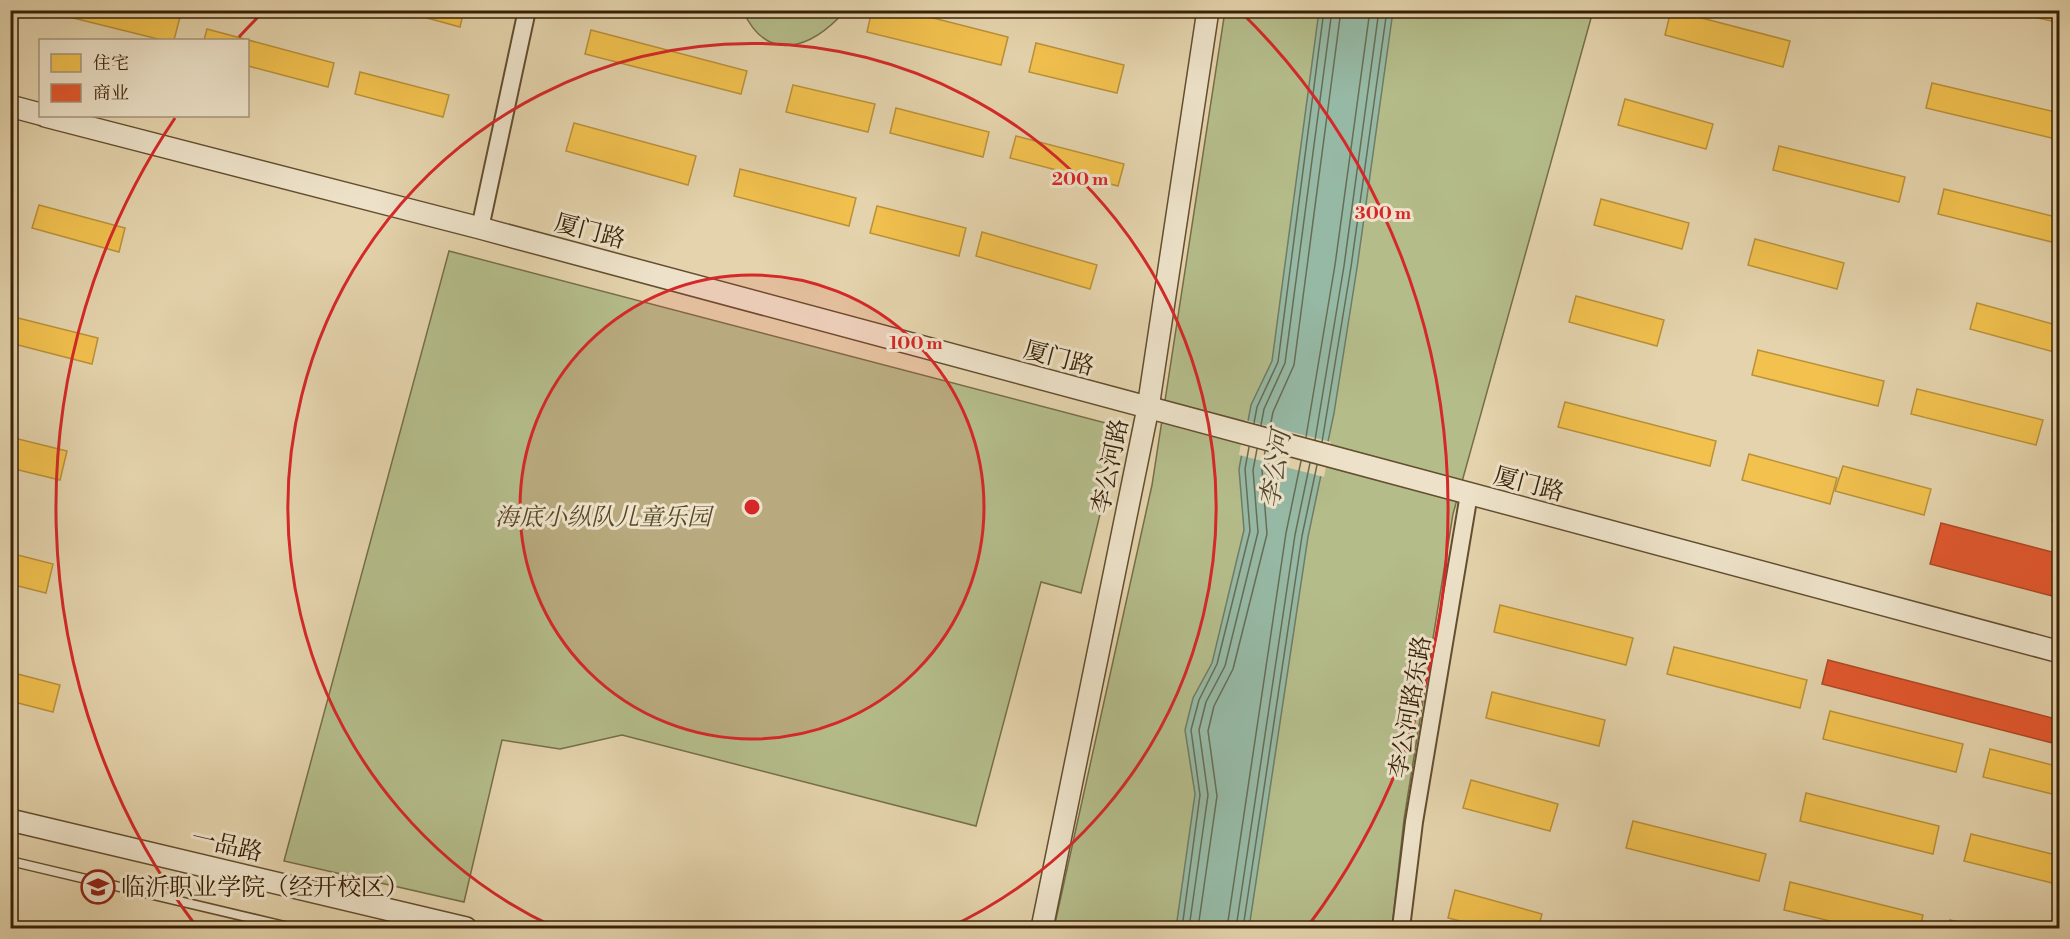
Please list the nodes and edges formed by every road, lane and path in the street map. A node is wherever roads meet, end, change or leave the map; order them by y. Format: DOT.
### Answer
graph roads {
  1 [pos="527,10"];
  2 [pos="1208,10"];
  3 [pos="10,106"];
  4 [pos="39,114"];
  5 [pos="49,117"];
  6 [pos="480,228"];
  7 [pos="1148,408"];
  8 [pos="1469,494"];
  9 [pos="2060,652"];
  10 [pos="10,820"];
  11 [pos="10,861"];
  12 [pos="252,919"];
  13 [pos="250,928"];
  14 [pos="293,928"];
  15 [pos="466,928"];
  16 [pos="1042,928"];
  17 [pos="1401,928"];
  1 -- 6 [label="street"];
  2 -- 7 [label="street, 李公河路"];
  3 -- 4 [label="street"];
  5 -- 6 [label="street, 厦门路"];
  6 -- 7 [label="street, 厦门路"];
  7 -- 8 [label="street, 厦门路"];
  7 -- 16 [label="street, 李公河路"];
  8 -- 9 [label="street, 厦门路"];
  8 -- 17 [label="street, 李公河路东路"];
  10 -- 15 [label="street, 一品路"];
  11 -- 12 [label="lane"];
  12 -- 13 [label="lane"];
  12 -- 14 [label="lane"];
}
